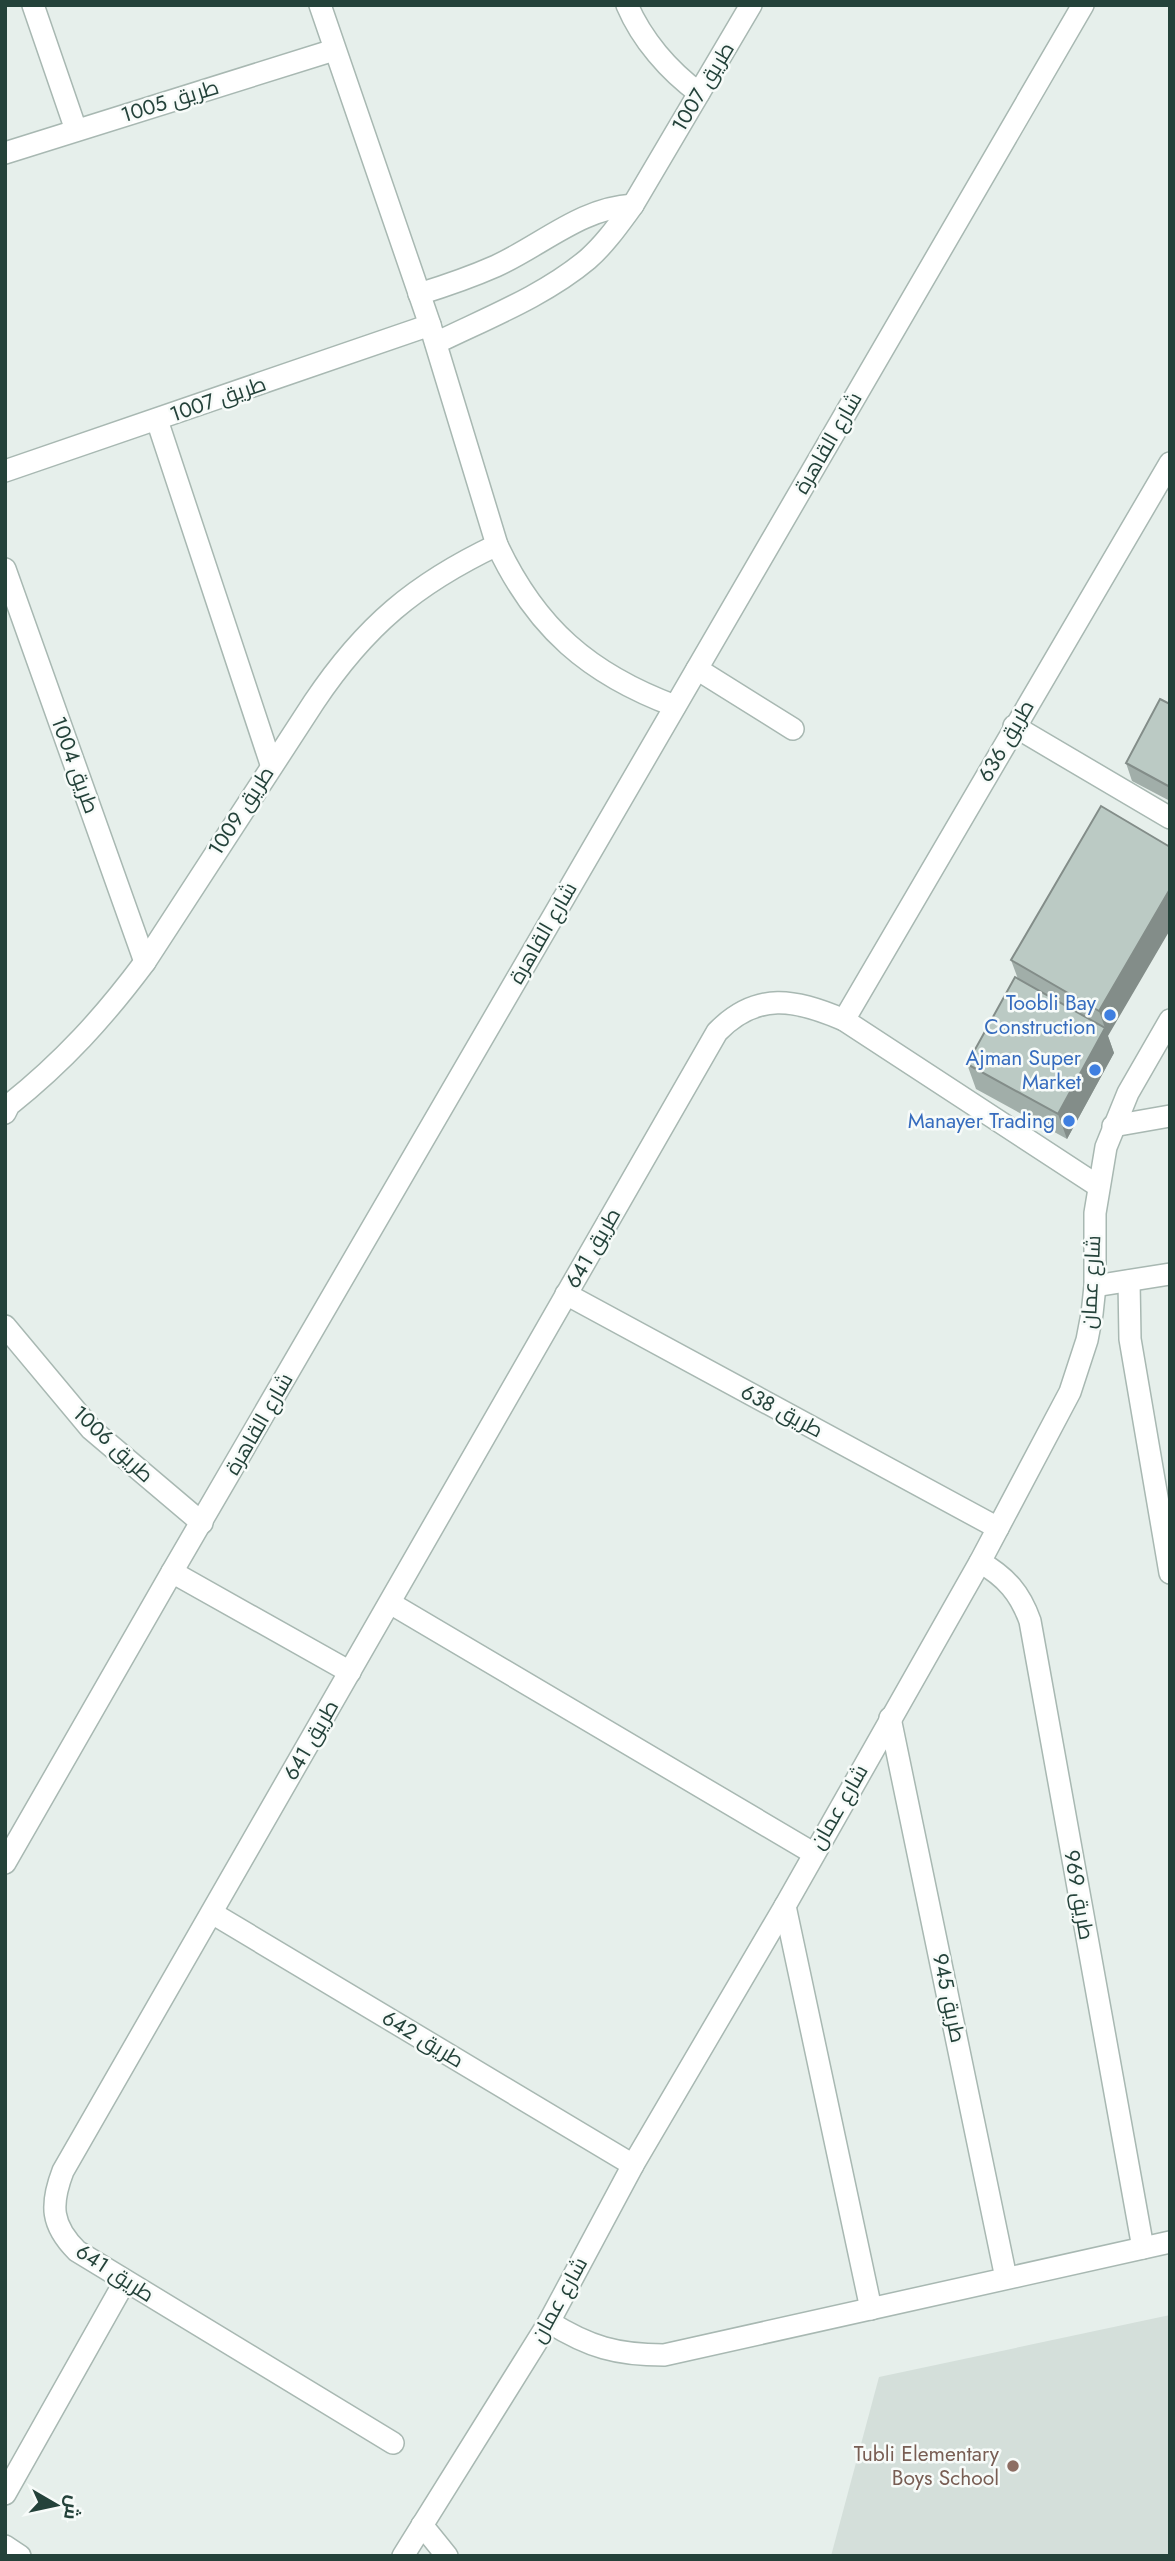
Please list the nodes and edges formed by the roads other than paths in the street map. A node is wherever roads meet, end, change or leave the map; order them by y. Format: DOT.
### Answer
graph roads {
  1 [pos="33,5"];
  2 [pos="320,5"];
  3 [pos="627,5"];
  4 [pos="751,5"];
  5 [pos="1083,5"];
  6 [pos="334,50"];
  7 [pos="699,93"];
  8 [pos="76,130"];
  9 [pos="5,153"];
  10 [pos="633,205"];
  11 [pos="419,294"];
  12 [pos="433,334"];
  13 [pos="157,420"];
  14 [pos="1170,463"];
  15 [pos="5,471"];
  16 [pos="497,545"];
  17 [pos="5,569"];
  18 [pos="698,669"];
  19 [pos="675,706"];
  20 [pos="1014,726"];
  21 [pos="793,729"];
  22 [pos="271,764"];
  23 [pos="1170,818"];
  24 [pos="145,961"];
  25 [pos="844,1020"];
  26 [pos="1170,1020"];
  27 [pos="7,1108"];
  28 [pos="1170,1116"];
  29 [pos="1113,1126"];
  30 [pos="1098,1186"];
  31 [pos="1170,1274"];
  32 [pos="1129,1281"];
  33 [pos="1095,1286"];
  34 [pos="566,1294"];
  35 [pos="5,1325"];
  36 [pos="202,1523"];
  37 [pos="998,1528"];
  38 [pos="980,1562"];
  39 [pos="172,1572"];
  40 [pos="1170,1573"];
  41 [pos="390,1603"];
  42 [pos="350,1672"];
  43 [pos="890,1718"];
  44 [pos="813,1853"];
  45 [pos="5,1863"];
  46 [pos="785,1906"];
  47 [pos="212,1913"];
  48 [pos="633,2165"];
  49 [pos="1170,2242"];
  50 [pos="1143,2248"];
  51 [pos="1006,2278"];
  52 [pos="125,2281"];
  53 [pos="871,2309"];
  54 [pos="549,2322"];
  55 [pos="393,2443"];
  56 [pos="5,2494"];
  57 [pos="422,2525"];
  58 [pos="5,2546"];
  59 [pos="20,2556"];
  60 [pos="403,2556"];
  61 [pos="447,2556"];
  1 -- 8 [label="street"];
  2 -- 6 [label="street"];
  3 -- 7 [label="street"];
  4 -- 7 [label="street, طريق 1007"];
  5 -- 18 [label="street, شارع القاهرة"];
  6 -- 8 [label="street, طريق 1005"];
  6 -- 11 [label="street"];
  7 -- 10 [label="street, طريق 1007"];
  8 -- 9 [label="street, طريق 1005"];
  10 -- 11 [label="street"];
  10 -- 12 [label="street, طريق 1007"];
  11 -- 12 [label="street"];
  12 -- 13 [label="street, طريق 1007"];
  12 -- 16 [label="street"];
  13 -- 15 [label="street, طريق 1007"];
  13 -- 22 [label="street"];
  14 -- 20 [label="street, طريق 636"];
  16 -- 19 [label="street"];
  16 -- 22 [label="street, طريق 1009"];
  17 -- 24 [label="street, طريق 1004"];
  18 -- 19 [label="street, شارع القاهرة"];
  18 -- 21 [label="street"];
  19 -- 36 [label="street, شارع القاهرة"];
  20 -- 23 [label="street"];
  20 -- 25 [label="street, طريق 636"];
  22 -- 24 [label="street, طريق 1009"];
  24 -- 27 [label="street, طريق 1009"];
  25 -- 30 [label="street, طريق 641"];
  25 -- 34 [label="street, طريق 641"];
  26 -- 29 [label="street, شارع عمان"];
  28 -- 29 [label="street"];
  29 -- 30 [label="street, شارع عمان"];
  30 -- 33 [label="street, شارع عمان"];
  31 -- 32 [label="street"];
  32 -- 33 [label="street"];
  32 -- 40 [label="street"];
  33 -- 37 [label="street, شارع عمان"];
  34 -- 37 [label="street, طريق 638"];
  34 -- 41 [label="street, طريق 641"];
  35 -- 36 [label="street, طريق 1006"];
  36 -- 39 [label="street, شارع القاهرة"];
  37 -- 38 [label="street, شارع عمان"];
  38 -- 43 [label="street, شارع عمان"];
  38 -- 50 [label="street, طريق 969"];
  39 -- 42 [label="street"];
  39 -- 45 [label="street, شارع القاهرة"];
  41 -- 42 [label="street, طريق 641"];
  41 -- 44 [label="street"];
  42 -- 47 [label="street, طريق 641"];
  43 -- 44 [label="street, شارع عمان"];
  43 -- 51 [label="street, طريق 945"];
  44 -- 46 [label="street, شارع عمان"];
  46 -- 48 [label="street, شارع عمان"];
  46 -- 53 [label="street"];
  47 -- 48 [label="street, طريق 642"];
  47 -- 52 [label="street, طريق 641"];
  48 -- 54 [label="street, شارع عمان"];
  49 -- 50 [label="street"];
  50 -- 51 [label="street"];
  51 -- 53 [label="street"];
  52 -- 55 [label="street, طريق 641"];
  52 -- 56 [label="street"];
  53 -- 54 [label="street"];
  54 -- 57 [label="street, شارع عمان"];
  57 -- 60 [label="street, شارع عمان"];
  57 -- 61 [label="street"];
  58 -- 59 [label="street"];
}
